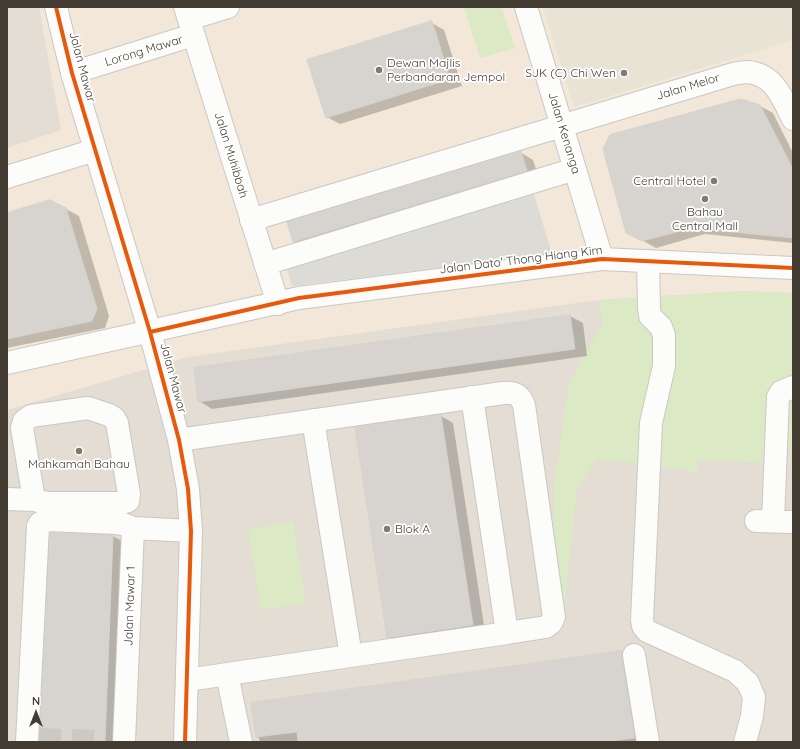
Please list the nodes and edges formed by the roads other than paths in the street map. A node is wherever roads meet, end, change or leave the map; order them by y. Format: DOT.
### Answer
graph roads {
  1 [pos="56,7"];
  2 [pos="228,7"];
  3 [pos="526,7"];
  4 [pos="189,20"];
  5 [pos="72,73"];
  6 [pos="793,119"];
  7 [pos="562,126"];
  8 [pos="95,150"];
  9 [pos="575,169"];
  10 [pos="7,177"];
  11 [pos="251,220"];
  12 [pos="602,259"];
  13 [pos="648,261"];
  14 [pos="265,264"];
  15 [pos="793,268"];
  16 [pos="278,304"];
  17 [pos="150,332"];
  18 [pos="7,363"];
  19 [pos="793,387"];
  20 [pos="472,397"];
  21 [pos="313,420"];
  22 [pos="179,440"];
  23 [pos="7,499"];
  24 [pos="34,500"];
  25 [pos="774,521"];
  26 [pos="133,528"];
  27 [pos="191,531"];
  28 [pos="507,633"];
  29 [pos="634,655"];
  30 [pos="351,656"];
  31 [pos="227,674"];
  32 [pos="187,680"];
  33 [pos="31,740"];
  34 [pos="118,741"];
  35 [pos="185,742"];
  36 [pos="241,742"];
  37 [pos="648,742"];
  38 [pos="745,742"];
  1 -- 5 [label="street, Jalan Mawar"];
  2 -- 4 [label="street, Lorong Mawar"];
  3 -- 7 [label="street, Jalan Kenanga"];
  4 -- 5 [label="street, Lorong Mawar"];
  4 -- 11 [label="street, Jalan Muhibbah"];
  5 -- 8 [label="street, Jalan Mawar"];
  6 -- 7 [label="street, Jalan Melor"];
  7 -- 9 [label="street, Jalan Kenanga"];
  7 -- 11 [label="street, Jalan Melor"];
  8 -- 10 [label="street"];
  8 -- 17 [label="street, Jalan Mawar"];
  9 -- 12 [label="street, Jalan Kenanga"];
  9 -- 14 [label="street"];
  11 -- 14 [label="street, Jalan Muhibbah"];
  12 -- 13 [label="street, Jalan Dato' Thong Hiang Kim"];
  12 -- 16 [label="street, Jalan Dato' Thong Hiang Kim"];
  13 -- 15 [label="street, Jalan Dato' Thong Hiang Kim"];
  13 -- 38 [label="street"];
  14 -- 16 [label="street, Jalan Muhibbah"];
  16 -- 17 [label="street, Jalan Dato' Thong Hiang Kim"];
  17 -- 18 [label="street, Jalan Dato' Thong Hiang Kim"];
  17 -- 22 [label="street, Jalan Mawar"];
  19 -- 25 [label="street"];
  20 -- 21 [label="street"];
  20 -- 28 [label="street"];
  20 -- 28 [label="street"];
  21 -- 22 [label="street"];
  21 -- 30 [label="street"];
  22 -- 27 [label="street, Jalan Mawar"];
  23 -- 24 [label="street"];
  24 -- 24 [label="street"];
  26 -- 27 [label="street"];
  26 -- 33 [label="street"];
  26 -- 34 [label="street, Jalan Mawar 1"];
  27 -- 32 [label="street, Jalan Mawar"];
  28 -- 30 [label="street"];
  29 -- 37 [label="street"];
  30 -- 31 [label="street"];
  31 -- 32 [label="street"];
  31 -- 36 [label="street"];
  32 -- 35 [label="street, Jalan Mawar"];
}
